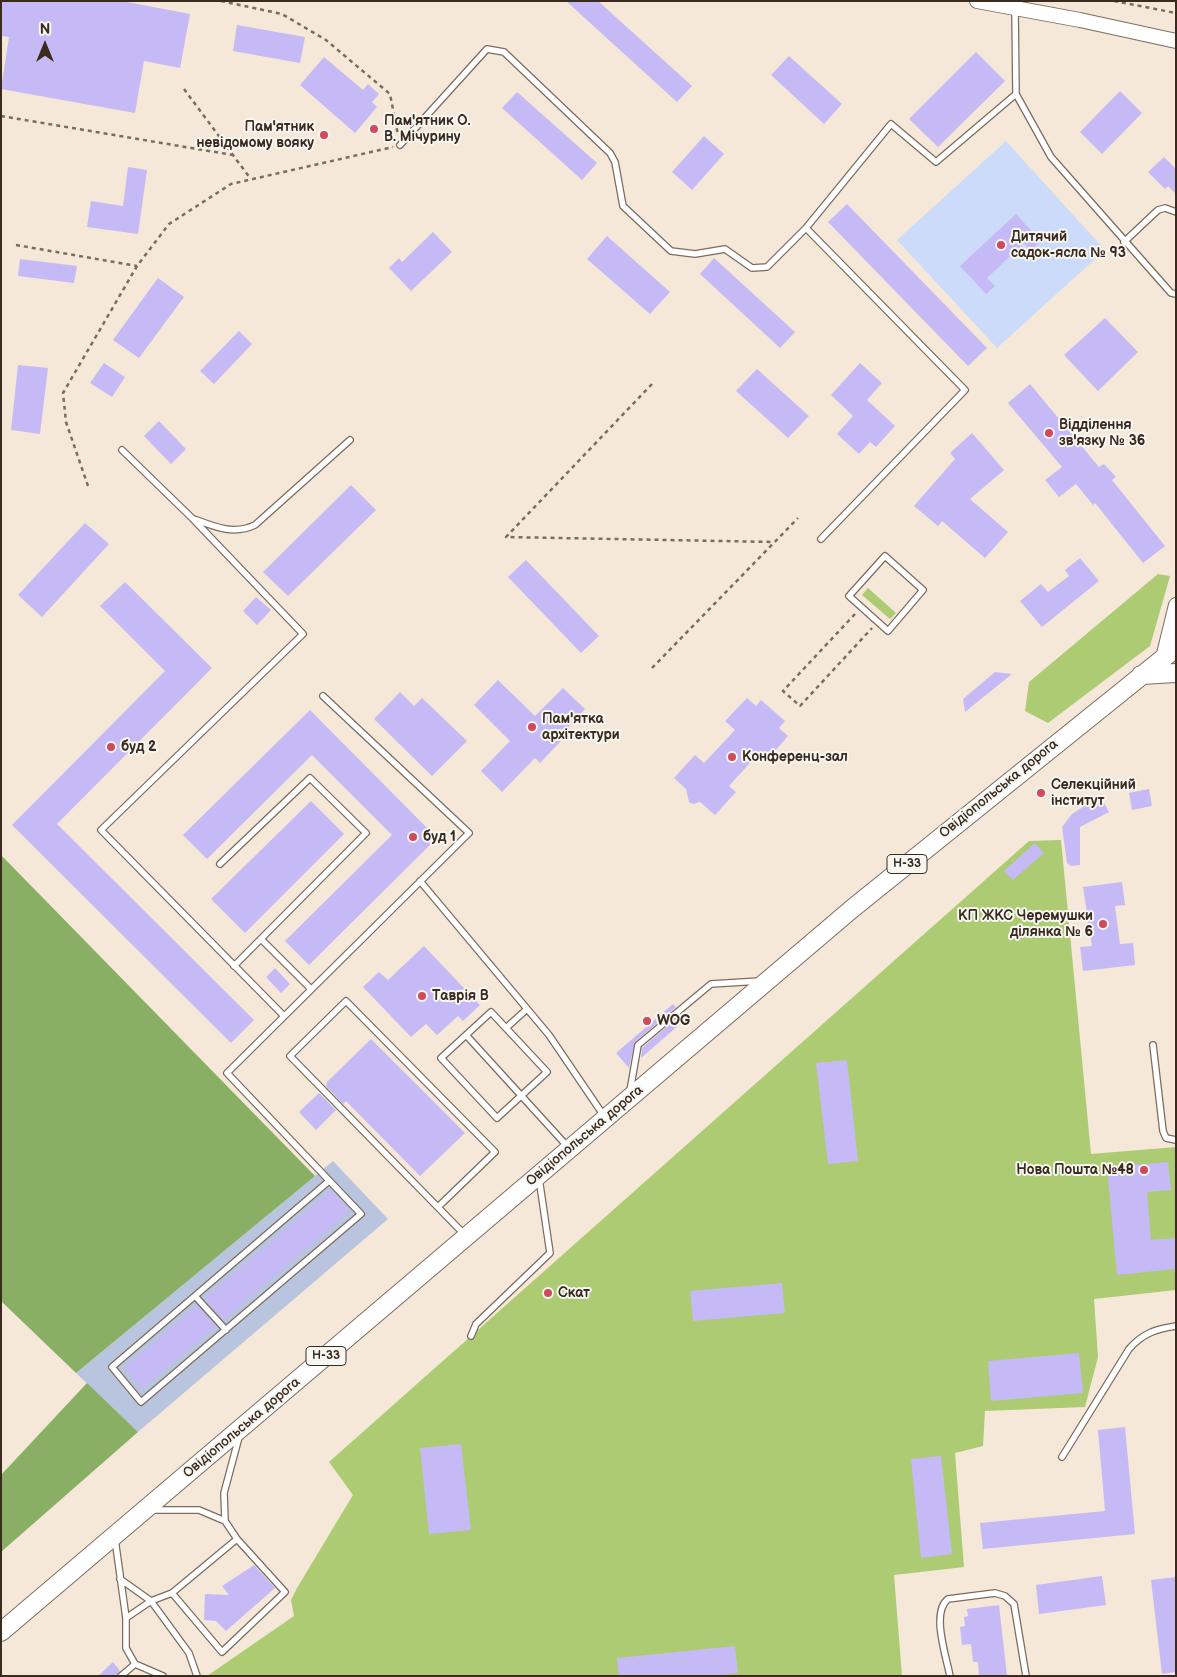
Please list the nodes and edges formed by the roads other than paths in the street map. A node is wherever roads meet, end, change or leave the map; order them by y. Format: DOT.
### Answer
graph roads {
  1 [pos="977,1"];
  2 [pos="1015,8"];
  3 [pos="1176,41"];
  4 [pos="1016,94"];
  5 [pos="400,145"];
  6 [pos="1176,212"];
  7 [pos="806,228"];
  8 [pos="1124,242"];
  9 [pos="1176,294"];
  10 [pos="350,440"];
  11 [pos="122,450"];
  12 [pos="192,518"];
  13 [pos="821,539"];
  14 [pos="1176,605"];
  15 [pos="861,607"];
  16 [pos="1170,653"];
  17 [pos="1176,673"];
  18 [pos="1140,675"];
  19 [pos="323,696"];
  20 [pos="220,864"];
  21 [pos="420,881"];
  22 [pos="261,939"];
  23 [pos="234,966"];
  24 [pos="768,981"];
  25 [pos="312,989"];
  26 [pos="527,1009"];
  27 [pos="284,1016"];
  28 [pos="506,1028"];
  29 [pos="466,1035"];
  30 [pos="1153,1045"];
  31 [pos="521,1096"];
  32 [pos="629,1099"];
  33 [pos="606,1118"];
  34 [pos="1176,1140"];
  35 [pos="569,1149"];
  36 [pos="538,1176"];
  37 [pos="329,1181"];
  38 [pos="438,1207"];
  39 [pos="467,1236"];
  40 [pos="195,1296"];
  41 [pos="1176,1326"];
  42 [pos="226,1330"];
  43 [pos="471,1336"];
  44 [pos="241,1429"];
  45 [pos="1062,1456"];
  46 [pos="146,1510"];
  47 [pos="225,1521"];
  48 [pos="114,1537"];
  49 [pos="237,1540"];
  50 [pos="120,1578"];
  51 [pos="172,1593"];
  52 [pos="151,1601"];
  53 [pos="126,1618"];
  54 [pos="1,1632"];
  55 [pos="135,1664"];
  56 [pos="122,1676"];
  57 [pos="163,1676"];
  58 [pos="197,1676"];
  59 [pos="950,1676"];
  60 [pos="1026,1676"];
  1 -- 2 [label="street"];
  2 -- 3 [label="street"];
  2 -- 4 [label="lane"];
  4 -- 7 [label="lane"];
  4 -- 8 [label="lane"];
  5 -- 7 [label="lane"];
  6 -- 8 [label="lane"];
  7 -- 13 [label="lane"];
  8 -- 9 [label="lane"];
  10 -- 12 [label="lane"];
  11 -- 12 [label="lane"];
  12 -- 23 [label="lane"];
  14 -- 16 [label="street"];
  15 -- 15 [label="lane"];
  16 -- 18 [label="main road, Овідіопольська дорога / Н-33"];
  17 -- 18 [label="main road"];
  18 -- 24 [label="main road, Овідіопольська дорога / Н-33"];
  19 -- 21 [label="lane"];
  20 -- 22 [label="lane"];
  21 -- 25 [label="lane"];
  21 -- 26 [label="lane"];
  22 -- 23 [label="lane"];
  22 -- 25 [label="lane"];
  23 -- 27 [label="lane"];
  24 -- 32 [label="main road, Овідіопольська дорога / Н-33"];
  24 -- 32 [label="lane"];
  25 -- 27 [label="lane"];
  26 -- 28 [label="lane"];
  26 -- 33 [label="lane"];
  27 -- 37 [label="lane"];
  28 -- 29 [label="lane"];
  28 -- 31 [label="lane"];
  29 -- 31 [label="lane"];
  29 -- 31 [label="lane"];
  30 -- 34 [label="lane"];
  31 -- 35 [label="lane"];
  32 -- 33 [label="main road, Овідіопольська дорога / Н-33"];
  33 -- 35 [label="main road, Овідіопольська дорога / Н-33"];
  35 -- 36 [label="main road, Овідіопольська дорога / Н-33"];
  36 -- 39 [label="main road, Овідіопольська дорога / Н-33"];
  36 -- 43 [label="lane"];
  37 -- 40 [label="lane"];
  37 -- 42 [label="lane"];
  38 -- 38 [label="lane"];
  38 -- 39 [label="lane"];
  39 -- 44 [label="main road, Овідіопольська дорога / Н-33"];
  40 -- 42 [label="lane"];
  40 -- 42 [label="lane"];
  41 -- 45 [label="lane"];
  44 -- 46 [label="main road, Овідіопольська дорога / Н-33"];
  44 -- 47 [label="lane"];
  46 -- 47 [label="lane"];
  46 -- 48 [label="main road, Овідіопольська дорога / Н-33"];
  47 -- 49 [label="lane"];
  48 -- 50 [label="lane"];
  48 -- 54 [label="main road, Овідіопольська дорога / Н-33"];
  49 -- 51 [label="lane"];
  49 -- 51 [label="lane"];
  50 -- 52 [label="lane"];
  50 -- 53 [label="lane"];
  51 -- 52 [label="lane"];
  52 -- 53 [label="lane"];
  52 -- 58 [label="lane"];
  53 -- 55 [label="lane"];
  55 -- 56 [label="lane"];
  55 -- 57 [label="lane"];
  59 -- 60 [label="lane"];
}
